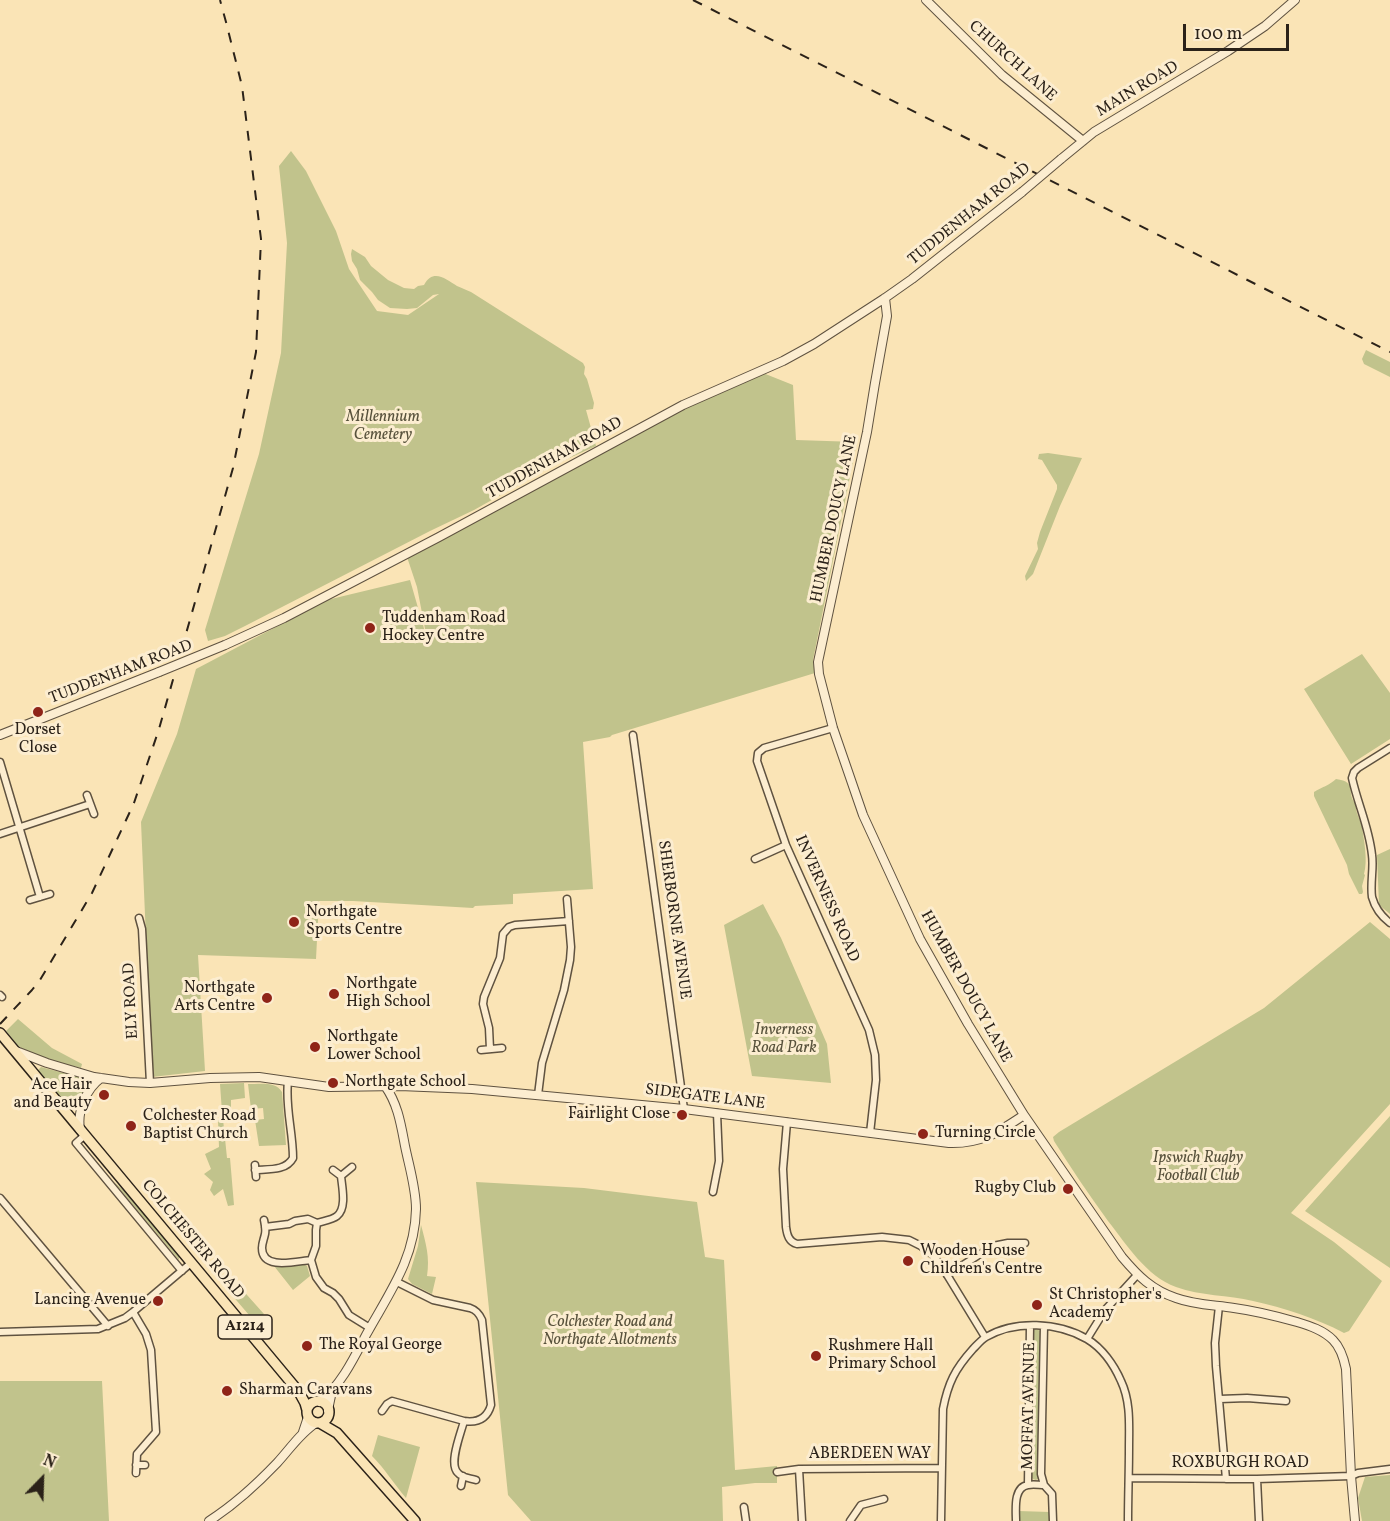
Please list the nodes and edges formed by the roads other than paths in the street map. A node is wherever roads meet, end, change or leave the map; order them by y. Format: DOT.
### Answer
graph roads {
  1 [pos="926,0"];
  2 [pos="1295,0"];
  3 [pos="1083,141"];
  4 [pos="885,298"];
  5 [pos="832,728"];
  6 [pos="0,735"];
  7 [pos="633,735"];
  8 [pos="1390,748"];
  9 [pos="0,762"];
  10 [pos="87,795"];
  11 [pos="90,804"];
  12 [pos="94,814"];
  13 [pos="20,828"];
  14 [pos="0,834"];
  15 [pos="786,845"];
  16 [pos="755,859"];
  17 [pos="50,894"];
  18 [pos="40,897"];
  19 [pos="567,899"];
  20 [pos="30,900"];
  21 [pos="139,918"];
  22 [pos="569,921"];
  23 [pos="1390,923"];
  24 [pos="0,1033"];
  25 [pos="502,1048"];
  26 [pos="490,1049"];
  27 [pos="481,1050"];
  28 [pos="16,1051"];
  29 [pos="101,1078"];
  30 [pos="288,1081"];
  31 [pos="150,1083"];
  32 [pos="385,1086"];
  33 [pos="400,1086"];
  34 [pos="538,1095"];
  35 [pos="82,1105"];
  36 [pos="684,1109"];
  37 [pos="398,1111"];
  38 [pos="67,1113"];
  39 [pos="717,1113"];
  40 [pos="1024,1115"];
  41 [pos="787,1122"];
  42 [pos="82,1132"];
  43 [pos="870,1133"];
  44 [pos="352,1167"];
  45 [pos="333,1170"];
  46 [pos="255,1171"];
  47 [pos="341,1176"];
  48 [pos="712,1192"];
  49 [pos="0,1198"];
  50 [pos="317,1223"];
  51 [pos="1025,1243"];
  52 [pos="311,1260"];
  53 [pos="191,1263"];
  54 [pos="182,1270"];
  55 [pos="947,1275"];
  56 [pos="1137,1275"];
  57 [pos="397,1282"];
  58 [pos="1219,1306"];
  59 [pos="133,1312"];
  60 [pos="108,1326"];
  61 [pos="1030,1326"];
  62 [pos="1044,1326"];
  63 [pos="370,1328"];
  64 [pos="0,1332"];
  65 [pos="985,1337"];
  66 [pos="1087,1339"];
  67 [pos="333,1389"];
  68 [pos="299,1392"];
  69 [pos="1220,1399"];
  70 [pos="1286,1401"];
  71 [pos="318,1402"];
  72 [pos="382,1411"];
  73 [pos="328,1413"];
  74 [pos="313,1418"];
  75 [pos="464,1421"];
  76 [pos="337,1433"];
  77 [pos="145,1465"];
  78 [pos="941,1468"];
  79 [pos="799,1469"];
  80 [pos="1390,1469"];
  81 [pos="777,1472"];
  82 [pos="463,1476"];
  83 [pos="1351,1476"];
  84 [pos="1129,1478"];
  85 [pos="1226,1479"];
  86 [pos="1257,1479"];
  87 [pos="476,1480"];
  88 [pos="1028,1485"];
  89 [pos="1044,1485"];
  90 [pos="461,1486"];
  91 [pos="884,1499"];
  92 [pos="744,1507"];
  93 [pos="209,1521"];
  94 [pos="415,1521"];
  95 [pos="746,1521"];
  96 [pos="802,1521"];
  97 [pos="850,1521"];
  98 [pos="940,1521"];
  99 [pos="1016,1521"];
  100 [pos="1053,1521"];
  101 [pos="1128,1521"];
  102 [pos="1259,1521"];
  103 [pos="1355,1521"];
  1 -- 3 [label="street, CHURCH LANE"];
  2 -- 3 [label="street, MAIN ROAD"];
  3 -- 4 [label="street, TUDDENHAM ROAD, bridge"];
  4 -- 5 [label="street, HUMBER DOUCY LANE"];
  4 -- 6 [label="street, TUDDENHAM ROAD, bridge"];
  5 -- 15 [label="street, INVERNESS ROAD"];
  5 -- 40 [label="street, HUMBER DOUCY LANE"];
  7 -- 36 [label="street, SHERBORNE AVENUE"];
  8 -- 23 [label="street"];
  9 -- 13 [label="street"];
  10 -- 11 [label="street"];
  11 -- 12 [label="street"];
  11 -- 13 [label="street"];
  13 -- 14 [label="street"];
  13 -- 18 [label="street"];
  15 -- 16 [label="street"];
  15 -- 43 [label="street, INVERNESS ROAD"];
  17 -- 18 [label="street"];
  18 -- 20 [label="street"];
  19 -- 22 [label="street"];
  21 -- 31 [label="street, ELY ROAD"];
  22 -- 26 [label="street"];
  22 -- 34 [label="street"];
  24 -- 28 [label="main road, COLCHESTER ROAD / A1214"];
  25 -- 26 [label="street"];
  26 -- 27 [label="street"];
  28 -- 29 [label="street, SIDEGATE LANE"];
  28 -- 38 [label="main road, COLCHESTER ROAD / A1214"];
  29 -- 31 [label="street, SIDEGATE LANE"];
  29 -- 35 [label="street, COLCHESTER ROAD"];
  30 -- 31 [label="street, SIDEGATE LANE"];
  30 -- 32 [label="street, SIDEGATE LANE"];
  30 -- 46 [label="street"];
  32 -- 33 [label="street, SIDEGATE LANE"];
  32 -- 37 [label="street"];
  33 -- 34 [label="street, SIDEGATE LANE"];
  33 -- 37 [label="street"];
  34 -- 36 [label="street, SIDEGATE LANE"];
  35 -- 38 [label="street, COLCHESTER ROAD"];
  35 -- 42 [label="street, COLCHESTER ROAD"];
  36 -- 39 [label="street, SIDEGATE LANE"];
  37 -- 57 [label="street"];
  38 -- 42 [label="main road, COLCHESTER ROAD / A1214"];
  39 -- 41 [label="street, SIDEGATE LANE"];
  39 -- 48 [label="street"];
  40 -- 43 [label="street, SIDEGATE LANE"];
  40 -- 56 [label="street, HUMBER DOUCY LANE"];
  41 -- 43 [label="street, SIDEGATE LANE"];
  41 -- 55 [label="street"];
  42 -- 53 [label="main road, COLCHESTER ROAD / A1214"];
  42 -- 54 [label="street, COLCHESTER ROAD"];
  44 -- 47 [label="street"];
  45 -- 47 [label="street"];
  47 -- 50 [label="street"];
  49 -- 60 [label="street"];
  50 -- 52 [label="street"];
  50 -- 52 [label="street"];
  51 -- 55 [label="street"];
  52 -- 63 [label="street"];
  53 -- 54 [label="street"];
  53 -- 68 [label="main road, COLCHESTER ROAD / A1214"];
  54 -- 59 [label="street"];
  55 -- 65 [label="street"];
  56 -- 58 [label="street, HUMBER DOUCY LANE"];
  56 -- 66 [label="street"];
  57 -- 63 [label="street"];
  57 -- 75 [label="street"];
  58 -- 69 [label="street"];
  58 -- 83 [label="street, HUMBER DOUCY LANE"];
  59 -- 60 [label="street"];
  59 -- 77 [label="street"];
  60 -- 64 [label="street"];
  61 -- 62 [label="street"];
  61 -- 65 [label="street"];
  61 -- 88 [label="street, MOFFAT AVENUE"];
  62 -- 66 [label="street"];
  62 -- 89 [label="street, MOFFAT AVENUE"];
  63 -- 67 [label="street"];
  65 -- 78 [label="street"];
  66 -- 84 [label="street"];
  67 -- 71 [label="street"];
  67 -- 73 [label="street"];
  68 -- 71 [label="main road, COLCHESTER ROAD / A1214"];
  68 -- 74 [label="main road, COLCHESTER ROAD / A1214"];
  69 -- 70 [label="street"];
  69 -- 85 [label="street"];
  71 -- 73 [label="main road"];
  71 -- 74 [label="main road"];
  72 -- 75 [label="street"];
  73 -- 74 [label="main road"];
  73 -- 76 [label="main road"];
  74 -- 76 [label="main road"];
  74 -- 93 [label="street"];
  75 -- 82 [label="street"];
  76 -- 94 [label="main road"];
  78 -- 79 [label="street, ABERDEEN WAY"];
  78 -- 98 [label="street"];
  79 -- 81 [label="street, ABERDEEN WAY"];
  79 -- 96 [label="street"];
  80 -- 83 [label="street, ROXBURGH ROAD"];
  82 -- 87 [label="street"];
  82 -- 90 [label="street"];
  83 -- 86 [label="street, ROXBURGH ROAD"];
  83 -- 103 [label="street, HUMBER DOUCY LANE"];
  84 -- 85 [label="street, ROXBURGH ROAD"];
  84 -- 101 [label="street"];
  85 -- 86 [label="street, ROXBURGH ROAD"];
  86 -- 102 [label="street"];
  88 -- 89 [label="street, MOFFAT AVENUE"];
  88 -- 99 [label="street, MOFFAT AVENUE"];
  89 -- 100 [label="street, MOFFAT AVENUE"];
  91 -- 97 [label="street"];
  92 -- 95 [label="street"];
}
